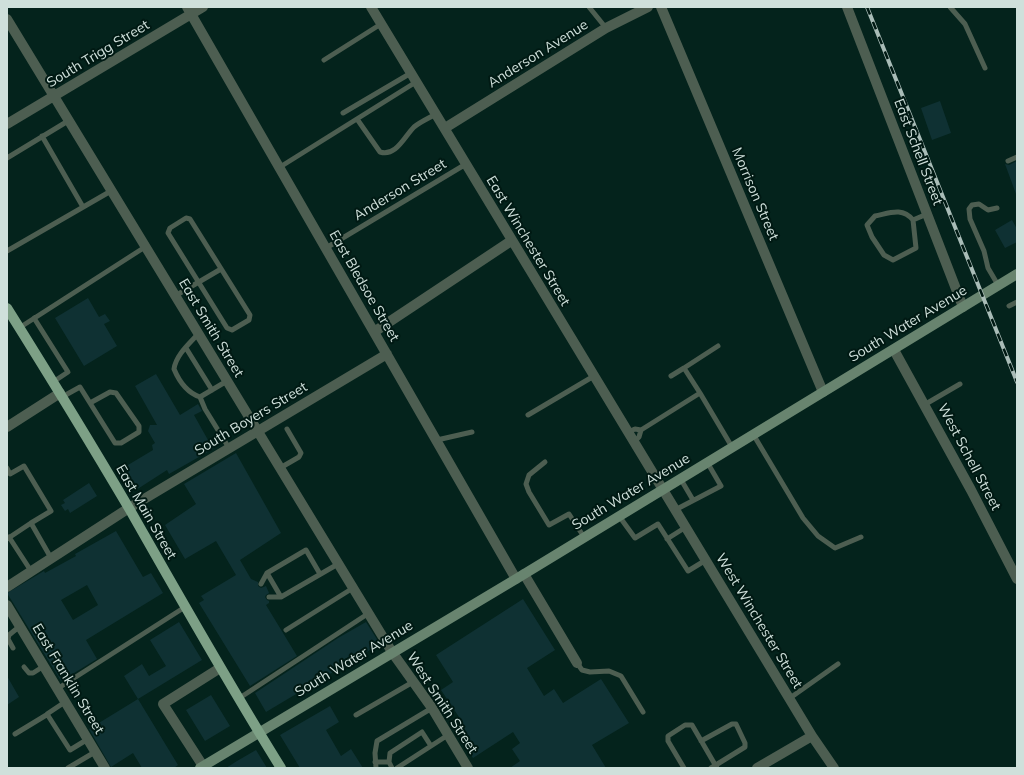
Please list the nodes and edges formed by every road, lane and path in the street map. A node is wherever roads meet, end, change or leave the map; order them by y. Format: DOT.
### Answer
graph roads {
  1 [pos="203,7"];
  2 [pos="370,7"];
  3 [pos="589,7"];
  4 [pos="648,7"];
  5 [pos="661,7"];
  6 [pos="847,7"];
  7 [pos="950,7"];
  8 [pos="189,10"];
  9 [pos="7,19"];
  10 [pos="381,24"];
  11 [pos="606,28"];
  12 [pos="324,60"];
  13 [pos="985,68"];
  14 [pos="414,78"];
  15 [pos="54,97"];
  16 [pos="343,113"];
  17 [pos="436,114"];
  18 [pos="357,119"];
  19 [pos="68,121"];
  20 [pos="7,124"];
  21 [pos="445,128"];
  22 [pos="42,136"];
  23 [pos="1017,157"];
  24 [pos="7,158"];
  25 [pos="1008,161"];
  26 [pos="466,164"];
  27 [pos="280,167"];
  28 [pos="111,191"];
  29 [pos="83,207"];
  30 [pos="997,208"];
  31 [pos="927,214"];
  32 [pos="913,220"];
  33 [pos="512,241"];
  34 [pos="145,247"];
  35 [pos="326,248"];
  36 [pos="7,251"];
  37 [pos="220,268"];
  38 [pos="1017,274"];
  39 [pos="198,282"];
  40 [pos="998,285"];
  41 [pos="175,296"];
  42 [pos="1017,302"];
  43 [pos="1009,306"];
  44 [pos="963,307"];
  45 [pos="7,308"];
  46 [pos="34,318"];
  47 [pos="19,328"];
  48 [pos="374,332"];
  49 [pos="198,334"];
  50 [pos="718,346"];
  51 [pos="186,348"];
  52 [pos="894,350"];
  53 [pos="387,354"];
  54 [pos="684,368"];
  55 [pos="594,376"];
  56 [pos="671,376"];
  57 [pos="227,381"];
  58 [pos="53,382"];
  59 [pos="960,384"];
  60 [pos="212,390"];
  61 [pos="823,392"];
  62 [pos="700,394"];
  63 [pos="61,395"];
  64 [pos="200,397"];
  65 [pos="90,403"];
  66 [pos="924,404"];
  67 [pos="528,414"];
  68 [pos="7,427"];
  69 [pos="287,429"];
  70 [pos="641,430"];
  71 [pos="258,431"];
  72 [pos="472,432"];
  73 [pos="628,432"];
  74 [pos="753,434"];
  75 [pos="437,440"];
  76 [pos="634,442"];
  77 [pos="732,447"];
  78 [pos="229,448"];
  79 [pos="545,462"];
  80 [pos="706,462"];
  81 [pos="7,468"];
  82 [pos="280,468"];
  83 [pos="680,478"];
  84 [pos="662,489"];
  85 [pos="693,500"];
  86 [pos="129,508"];
  87 [pos="675,510"];
  88 [pos="618,516"];
  89 [pos="31,523"];
  90 [pos="686,527"];
  91 [pos="861,536"];
  92 [pos="584,537"];
  93 [pos="8,538"];
  94 [pos="667,539"];
  95 [pos="52,558"];
  96 [pos="706,560"];
  97 [pos="338,564"];
  98 [pos="31,571"];
  99 [pos="267,573"];
  100 [pos="320,574"];
  101 [pos="520,576"];
  102 [pos="1017,579"];
  103 [pos="262,584"];
  104 [pos="7,587"];
  105 [pos="353,588"];
  106 [pos="269,597"];
  107 [pos="281,597"];
  108 [pos="7,605"];
  109 [pos="185,607"];
  110 [pos="369,613"];
  111 [pos="20,626"];
  112 [pos="286,630"];
  113 [pos="13,648"];
  114 [pos="392,652"];
  115 [pos="577,663"];
  116 [pos="838,664"];
  117 [pos="44,666"];
  118 [pos="24,667"];
  119 [pos="220,668"];
  120 [pos="413,682"];
  121 [pos="57,689"];
  122 [pos="790,698"];
  123 [pos="238,699"];
  124 [pos="65,702"];
  125 [pos="432,708"];
  126 [pos="643,712"];
  127 [pos="48,714"];
  128 [pos="356,715"];
  129 [pos="259,732"];
  130 [pos="15,734"];
  131 [pos="448,735"];
  132 [pos="812,736"];
  133 [pos="88,739"];
  134 [pos="701,741"];
  135 [pos="431,746"];
  136 [pos="95,752"];
  137 [pos="389,762"];
  138 [pos="375,765"];
  139 [pos="202,767"];
  140 [pos="714,767"];
  141 [pos="68,768"];
  142 [pos="105,768"];
  143 [pos="281,768"];
  144 [pos="392,768"];
  145 [pos="397,768"];
  146 [pos="468,768"];
  147 [pos="684,768"];
  148 [pos="757,768"];
  149 [pos="834,768"];
  1 -- 8 [label="street, South Trigg Street"];
  2 -- 10 [label="street, East Winchester Street"];
  3 -- 11 [label="lane"];
  4 -- 11 [label="street, Anderson Avenue"];
  5 -- 61 [label="street, Morrison Street"];
  6 -- 31 [label="street, East Schell Street"];
  7 -- 13 [label="lane"];
  8 -- 15 [label="street, South Trigg Street"];
  8 -- 27 [label="street, East Bledsoe Street"];
  9 -- 15 [label="street, East Smith Street"];
  10 -- 12 [label="lane"];
  10 -- 14 [label="street, East Winchester Street"];
  11 -- 21 [label="street, Anderson Avenue"];
  14 -- 16 [label="lane"];
  14 -- 17 [label="street, East Winchester Street"];
  14 -- 18 [label="lane"];
  15 -- 19 [label="street, East Smith Street"];
  15 -- 20 [label="street, South Trigg Street"];
  17 -- 18 [label="lane"];
  17 -- 21 [label="street, East Winchester Street"];
  18 -- 27 [label="lane"];
  19 -- 22 [label="lane"];
  19 -- 28 [label="street, East Smith Street"];
  21 -- 26 [label="street, East Winchester Street"];
  22 -- 24 [label="lane"];
  22 -- 29 [label="lane"];
  23 -- 25 [label="lane"];
  26 -- 33 [label="street, East Winchester Street"];
  26 -- 35 [label="lane, Anderson Street"];
  27 -- 35 [label="street, East Bledsoe Street"];
  28 -- 29 [label="lane"];
  28 -- 34 [label="street, East Smith Street"];
  29 -- 36 [label="lane"];
  30 -- 40 [label="lane"];
  31 -- 32 [label="lane"];
  31 -- 44 [label="street, East Schell Street"];
  32 -- 32 [label="lane"];
  33 -- 48 [label="street"];
  33 -- 55 [label="street, East Winchester Street"];
  34 -- 41 [label="street, East Smith Street"];
  34 -- 46 [label="lane"];
  35 -- 48 [label="street, East Bledsoe Street"];
  37 -- 39 [label="lane"];
  37 -- 39 [label="lane"];
  37 -- 39 [label="lane"];
  38 -- 40 [label="main road, South Water Avenue"];
  39 -- 41 [label="lane"];
  40 -- 44 [label="main road, South Water Avenue"];
  41 -- 49 [label="street, East Smith Street"];
  42 -- 43 [label="lane"];
  44 -- 52 [label="main road, South Water Avenue"];
  45 -- 47 [label="main road, East Main Street"];
  46 -- 47 [label="lane"];
  46 -- 58 [label="lane"];
  47 -- 58 [label="main road, East Main Street"];
  48 -- 53 [label="street, East Bledsoe Street"];
  49 -- 51 [label="lane"];
  49 -- 57 [label="street, East Smith Street"];
  50 -- 54 [label="lane"];
  51 -- 60 [label="lane"];
  51 -- 64 [label="lane"];
  52 -- 61 [label="main road, South Water Avenue"];
  52 -- 66 [label="street, West Schell Street"];
  53 -- 71 [label="street, South Boyers Street"];
  53 -- 75 [label="street, East Bledsoe Street"];
  54 -- 56 [label="lane"];
  54 -- 62 [label="lane"];
  55 -- 67 [label="lane"];
  55 -- 73 [label="street, East Winchester Street"];
  57 -- 60 [label="lane"];
  57 -- 71 [label="street, East Smith Street"];
  58 -- 63 [label="main road, East Main Street"];
  59 -- 66 [label="lane"];
  60 -- 64 [label="lane"];
  61 -- 74 [label="main road, South Water Avenue"];
  62 -- 70 [label="lane"];
  62 -- 77 [label="lane"];
  63 -- 65 [label="lane"];
  63 -- 68 [label="street"];
  63 -- 86 [label="main road, East Main Street"];
  64 -- 78 [label="lane"];
  65 -- 65 [label="lane"];
  66 -- 102 [label="street, West Schell Street"];
  69 -- 82 [label="lane"];
  70 -- 73 [label="lane"];
  70 -- 76 [label="lane"];
  71 -- 78 [label="street, South Boyers Street"];
  71 -- 82 [label="street, East Smith Street"];
  72 -- 75 [label="lane"];
  73 -- 76 [label="street, East Winchester Street"];
  74 -- 77 [label="main road, South Water Avenue"];
  74 -- 91 [label="lane"];
  75 -- 101 [label="street, East Bledsoe Street"];
  76 -- 84 [label="street, East Winchester Street"];
  77 -- 80 [label="main road, South Water Avenue"];
  78 -- 86 [label="street, South Boyers Street"];
  79 -- 92 [label="lane"];
  80 -- 83 [label="main road, South Water Avenue"];
  80 -- 85 [label="lane"];
  81 -- 89 [label="lane"];
  82 -- 97 [label="street, East Smith Street"];
  83 -- 84 [label="main road, South Water Avenue"];
  83 -- 85 [label="lane"];
  84 -- 87 [label="street, West Winchester Street"];
  84 -- 88 [label="main road, South Water Avenue"];
  85 -- 87 [label="lane"];
  86 -- 95 [label="street, South Boyers Street"];
  86 -- 109 [label="main road, East Main Street"];
  87 -- 90 [label="street, West Winchester Street"];
  88 -- 92 [label="main road, South Water Avenue"];
  88 -- 94 [label="lane"];
  89 -- 93 [label="lane"];
  89 -- 95 [label="lane"];
  90 -- 94 [label="lane"];
  90 -- 96 [label="street, West Winchester Street"];
  92 -- 101 [label="main road, South Water Avenue"];
  93 -- 98 [label="lane"];
  94 -- 96 [label="lane"];
  95 -- 98 [label="street, South Boyers Street"];
  96 -- 122 [label="street, West Winchester Street"];
  97 -- 100 [label="lane"];
  97 -- 105 [label="street, East Smith Street"];
  98 -- 104 [label="street, South Boyers Street"];
  99 -- 100 [label="lane"];
  99 -- 103 [label="lane"];
  99 -- 107 [label="lane"];
  100 -- 107 [label="lane"];
  101 -- 114 [label="main road, South Water Avenue"];
  101 -- 115 [label="street, East Bledsoe Street"];
  105 -- 110 [label="street, East Smith Street"];
  105 -- 112 [label="lane"];
  106 -- 107 [label="lane"];
  108 -- 111 [label="street, East Franklin Street"];
  109 -- 119 [label="main road, East Main Street"];
  109 -- 121 [label="lane"];
  110 -- 114 [label="street, East Smith Street"];
  110 -- 123 [label="lane"];
  111 -- 113 [label="lane"];
  111 -- 117 [label="street, East Franklin Street"];
  114 -- 120 [label="street, West Smith Street"];
  114 -- 129 [label="main road, South Water Avenue"];
  115 -- 126 [label="lane"];
  116 -- 122 [label="lane"];
  117 -- 118 [label="lane"];
  117 -- 121 [label="street, East Franklin Street"];
  119 -- 123 [label="main road, East Main Street"];
  119 -- 139 [label="street"];
  120 -- 125 [label="street, West Smith Street"];
  120 -- 128 [label="lane"];
  121 -- 124 [label="street, East Franklin Street"];
  122 -- 132 [label="street, West Winchester Street"];
  123 -- 129 [label="main road, East Main Street"];
  124 -- 127 [label="lane"];
  124 -- 133 [label="street, East Franklin Street"];
  125 -- 131 [label="street, West Smith Street"];
  125 -- 138 [label="lane"];
  127 -- 130 [label="lane"];
  127 -- 133 [label="lane"];
  129 -- 139 [label="main road, South Water Avenue"];
  129 -- 143 [label="main road, East Main Street"];
  131 -- 135 [label="lane"];
  131 -- 146 [label="street, West Smith Street"];
  132 -- 148 [label="street"];
  132 -- 149 [label="street, West Winchester Street"];
  133 -- 136 [label="street, East Franklin Street"];
  134 -- 140 [label="lane"];
  134 -- 140 [label="lane"];
  134 -- 147 [label="lane"];
  135 -- 137 [label="lane"];
  135 -- 145 [label="lane"];
  136 -- 141 [label="lane"];
  136 -- 142 [label="street, East Franklin Street"];
  137 -- 138 [label="lane"];
  137 -- 144 [label="lane"];
}
